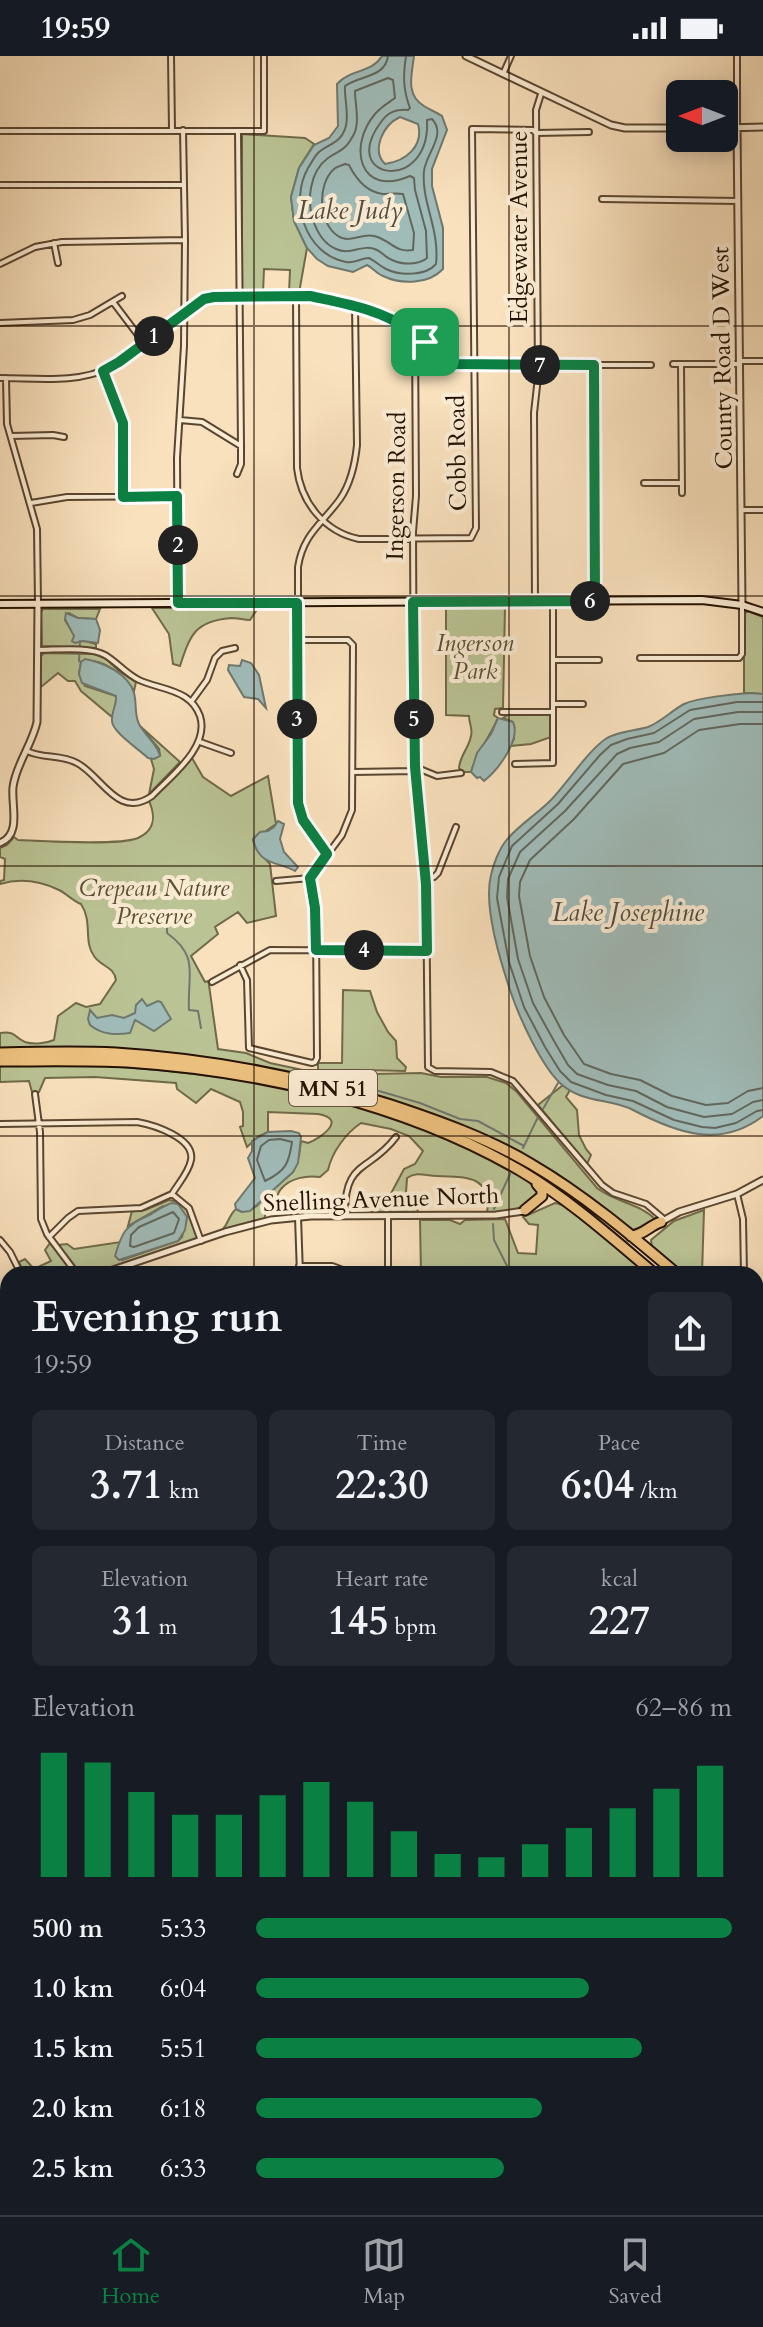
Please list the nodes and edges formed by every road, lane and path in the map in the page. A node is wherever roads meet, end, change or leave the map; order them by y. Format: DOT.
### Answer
graph roads {
  1 [pos="171,56"];
  2 [pos="264,56"];
  3 [pos="466,56"];
  4 [pos="511,56"];
  5 [pos="737,56"];
  6 [pos="503,74"];
  7 [pos="737,80"];
  8 [pos="541,94"];
  9 [pos="763,127"];
  10 [pos="666,128"];
  11 [pos="738,128"];
  12 [pos="172,130"];
  13 [pos="183,130"];
  14 [pos="0,131"];
  15 [pos="238,131"];
  16 [pos="589,132"];
  17 [pos="536,133"];
  18 [pos="737,152"];
  19 [pos="0,185"];
  20 [pos="184,185"];
  21 [pos="602,199"];
  22 [pos="738,201"];
  23 [pos="185,240"];
  24 [pos="54,243"];
  25 [pos="58,263"];
  26 [pos="0,264"];
  27 [pos="122,296"];
  28 [pos="240,296"];
  29 [pos="296,296"];
  30 [pos="113,302"];
  31 [pos="355,306"];
  32 [pos="184,313"];
  33 [pos="0,323"];
  34 [pos="415,333"];
  35 [pos="144,343"];
  36 [pos="763,361"];
  37 [pos="740,363"];
  38 [pos="673,364"];
  39 [pos="681,364"];
  40 [pos="474,365"];
  41 [pos="538,365"];
  42 [pos="594,365"];
  43 [pos="651,365"];
  44 [pos="103,371"];
  45 [pos="3,378"];
  46 [pos="180,420"];
  47 [pos="10,436"];
  48 [pos="64,437"];
  49 [pos="241,446"];
  50 [pos="237,474"];
  51 [pos="644,483"];
  52 [pos="682,483"];
  53 [pos="682,493"];
  54 [pos="177,496"];
  55 [pos="123,497"];
  56 [pos="31,503"];
  57 [pos="742,510"];
  58 [pos="763,510"];
  59 [pos="322,519"];
  60 [pos="413,539"];
  61 [pos="535,601"];
  62 [pos="553,601"];
  63 [pos="595,601"];
  64 [pos="413,602"];
  65 [pos="178,603"];
  66 [pos="297,603"];
  67 [pos="0,604"];
  68 [pos="38,604"];
  69 [pos="742,605"];
  70 [pos="763,612"];
  71 [pos="297,640"];
  72 [pos="235,648"];
  73 [pos="38,650"];
  74 [pos="640,658"];
  75 [pos="553,660"];
  76 [pos="599,660"];
  77 [pos="191,702"];
  78 [pos="553,704"];
  79 [pos="583,704"];
  80 [pos="502,712"];
  81 [pos="553,712"];
  82 [pos="200,742"];
  83 [pos="27,751"];
  84 [pos="231,753"];
  85 [pos="515,764"];
  86 [pos="415,769"];
  87 [pos="353,772"];
  88 [pos="461,773"];
  89 [pos="456,827"];
  90 [pos="0,843"];
  91 [pos="327,854"];
  92 [pos="310,878"];
  93 [pos="425,879"];
  94 [pos="276,881"];
  95 [pos="316,950"];
  96 [pos="427,951"];
  97 [pos="240,965"];
  98 [pos="212,982"];
  99 [pos="0,1053"];
  100 [pos="0,1061"];
  101 [pos="35,1094"];
  102 [pos="39,1123"];
  103 [pos="0,1124"];
  104 [pos="396,1137"];
  105 [pos="515,1168"];
  106 [pos="763,1180"];
  107 [pos="172,1194"];
  108 [pos="737,1194"];
  109 [pos="566,1201"];
  110 [pos="525,1210"];
  111 [pos="345,1216"];
  112 [pos="388,1216"];
  113 [pos="298,1217"];
  114 [pos="663,1221"];
  115 [pos="631,1236"];
  116 [pos="49,1237"];
  117 [pos="0,1240"];
  118 [pos="201,1241"];
  119 [pos="642,1244"];
  120 [pos="17,1266"];
  121 [pos="71,1266"];
  122 [pos="125,1266"];
  123 [pos="299,1266"];
  124 [pos="332,1266"];
  125 [pos="388,1266"];
  126 [pos="645,1266"];
  127 [pos="668,1266"];
  128 [pos="744,1266"];
  1 -- 12 [label="street"];
  2 -- 15 [label="street"];
  3 -- 6 [label="street"];
  4 -- 6 [label="street"];
  5 -- 7 [label="street, County Road D West"];
  6 -- 8 [label="street"];
  8 -- 10 [label="street"];
  8 -- 17 [label="street, Edgewater Avenue"];
  9 -- 11 [label="street"];
  12 -- 13 [label="street"];
  12 -- 14 [label="street"];
  13 -- 15 [label="street"];
  13 -- 20 [label="street"];
  15 -- 28 [label="street"];
  16 -- 17 [label="street"];
  17 -- 40 [label="street, Cobb Road"];
  17 -- 41 [label="street, Edgewater Avenue"];
  18 -- 22 [label="street, County Road D West"];
  19 -- 20 [label="street"];
  20 -- 23 [label="street"];
  21 -- 22 [label="street"];
  22 -- 37 [label="street, County Road D West"];
  23 -- 24 [label="street"];
  23 -- 32 [label="street"];
  24 -- 25 [label="street"];
  24 -- 26 [label="street"];
  27 -- 30 [label="street"];
  28 -- 29 [label="street"];
  28 -- 32 [label="street"];
  28 -- 49 [label="street"];
  29 -- 31 [label="street"];
  29 -- 59 [label="street"];
  30 -- 33 [label="street"];
  30 -- 35 [label="street"];
  31 -- 34 [label="street"];
  31 -- 59 [label="street"];
  32 -- 35 [label="street"];
  32 -- 46 [label="street"];
  34 -- 40 [label="street"];
  34 -- 60 [label="street, Ingerson Road"];
  35 -- 44 [label="street"];
  36 -- 37 [label="street"];
  37 -- 39 [label="street"];
  37 -- 57 [label="street, County Road D West"];
  38 -- 39 [label="street"];
  39 -- 52 [label="street"];
  40 -- 41 [label="street"];
  40 -- 60 [label="street, Cobb Road"];
  41 -- 42 [label="street"];
  41 -- 61 [label="street, Edgewater Avenue"];
  42 -- 43 [label="street"];
  42 -- 63 [label="street"];
  44 -- 45 [label="street"];
  44 -- 55 [label="street"];
  45 -- 47 [label="street"];
  46 -- 49 [label="street"];
  46 -- 54 [label="street"];
  47 -- 48 [label="street"];
  47 -- 56 [label="street"];
  49 -- 50 [label="street"];
  51 -- 52 [label="street"];
  52 -- 53 [label="street"];
  54 -- 55 [label="street"];
  54 -- 65 [label="street"];
  55 -- 56 [label="street"];
  56 -- 68 [label="street"];
  57 -- 58 [label="street"];
  57 -- 69 [label="street, County Road D West"];
  59 -- 60 [label="street"];
  59 -- 66 [label="street"];
  60 -- 64 [label="street, Ingerson Road"];
  61 -- 62 [label="main road"];
  61 -- 64 [label="main road"];
  62 -- 63 [label="main road"];
  62 -- 75 [label="street"];
  63 -- 69 [label="main road"];
  64 -- 66 [label="main road"];
  64 -- 86 [label="street, Ingerson Road"];
  65 -- 66 [label="main road"];
  65 -- 68 [label="main road"];
  66 -- 71 [label="street"];
  67 -- 68 [label="main road"];
  68 -- 73 [label="street"];
  69 -- 70 [label="main road"];
  69 -- 74 [label="street, County Road D West"];
  71 -- 87 [label="street"];
  71 -- 91 [label="street"];
  72 -- 77 [label="street"];
  73 -- 77 [label="street"];
  73 -- 83 [label="street"];
  75 -- 76 [label="street"];
  75 -- 78 [label="street"];
  77 -- 82 [label="street"];
  78 -- 79 [label="street"];
  78 -- 81 [label="street"];
  80 -- 81 [label="street"];
  81 -- 85 [label="street"];
  82 -- 83 [label="street"];
  82 -- 84 [label="street"];
  83 -- 90 [label="street"];
  86 -- 87 [label="street"];
  86 -- 88 [label="street"];
  86 -- 93 [label="street, Ingerson Road"];
  87 -- 91 [label="street"];
  89 -- 93 [label="street"];
  91 -- 92 [label="street"];
  92 -- 94 [label="street"];
  92 -- 95 [label="street"];
  93 -- 96 [label="street, Ingerson Road"];
  95 -- 96 [label="street"];
  95 -- 97 [label="street"];
  95 -- 97 [label="street"];
  96 -- 114 [label="street, Ingerson Road"];
  97 -- 98 [label="street"];
  99 -- 115 [label="highway, MN 51"];
  100 -- 105 [label="highway, MN 51"];
  101 -- 102 [label="street"];
  102 -- 103 [label="street"];
  102 -- 107 [label="street"];
  102 -- 116 [label="street"];
  104 -- 111 [label="street"];
  105 -- 109 [label="highway, MN 51"];
  105 -- 110 [label="highway"];
  106 -- 108 [label="street"];
  107 -- 116 [label="street"];
  107 -- 118 [label="street"];
  108 -- 114 [label="street"];
  108 -- 128 [label="street"];
  109 -- 110 [label="highway"];
  109 -- 126 [label="highway, MN 51"];
  110 -- 112 [label="street, Snelling Avenue North"];
  111 -- 112 [label="street, Snelling Avenue North"];
  111 -- 113 [label="street, Snelling Avenue North"];
  112 -- 125 [label="street"];
  113 -- 118 [label="street, Snelling Avenue North"];
  113 -- 123 [label="street"];
  114 -- 115 [label="highway"];
  114 -- 119 [label="highway"];
  115 -- 119 [label="highway, MN 51"];
  116 -- 121 [label="street"];
  117 -- 120 [label="street"];
  118 -- 122 [label="street, Snelling Avenue North"];
  119 -- 127 [label="highway, MN 51"];
  123 -- 124 [label="street"];
}
